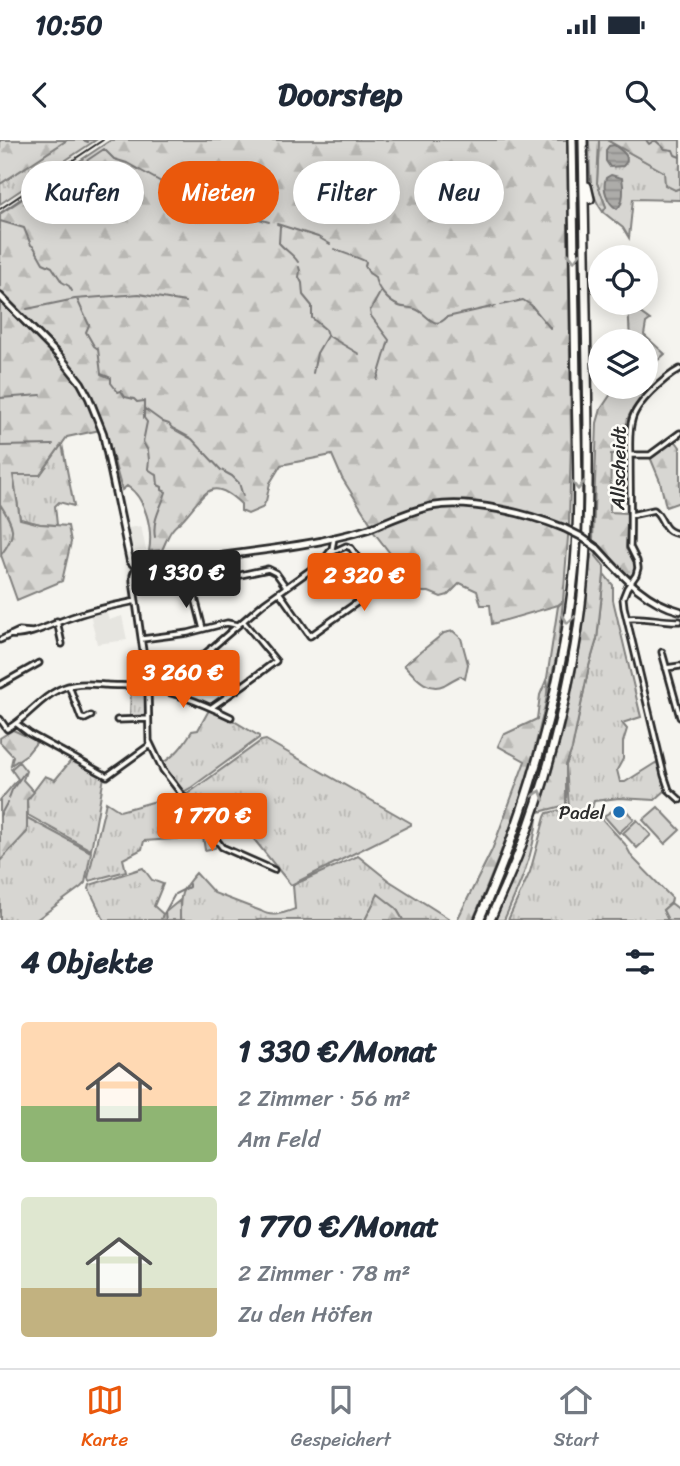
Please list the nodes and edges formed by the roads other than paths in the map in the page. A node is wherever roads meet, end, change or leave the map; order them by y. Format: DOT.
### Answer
graph roads {
  1 [pos="572,140"];
  2 [pos="583,140"];
  3 [pos="584,168"];
  4 [pos="590,199"];
  5 [pos="0,296"];
  6 [pos="680,369"];
  7 [pos="594,422"];
  8 [pos="680,433"];
  9 [pos="630,455"];
  10 [pos="589,460"];
  11 [pos="631,515"];
  12 [pos="680,534"];
  13 [pos="332,538"];
  14 [pos="329,554"];
  15 [pos="136,567"];
  16 [pos="631,584"];
  17 [pos="192,586"];
  18 [pos="286,587"];
  19 [pos="166,589"];
  20 [pos="279,592"];
  21 [pos="136,601"];
  22 [pos="680,611"];
  23 [pos="627,618"];
  24 [pos="57,621"];
  25 [pos="243,621"];
  26 [pos="678,621"];
  27 [pos="237,625"];
  28 [pos="203,629"];
  29 [pos="142,639"];
  30 [pos="0,640"];
  31 [pos="62,644"];
  32 [pos="211,648"];
  33 [pos="662,652"];
  34 [pos="39,663"];
  35 [pos="680,666"];
  36 [pos="666,668"];
  37 [pos="0,685"];
  38 [pos="69,686"];
  39 [pos="242,686"];
  40 [pos="146,687"];
  41 [pos="163,690"];
  42 [pos="212,708"];
  43 [pos="91,716"];
  44 [pos="680,716"];
  45 [pos="231,718"];
  46 [pos="0,719"];
  47 [pos="148,719"];
  48 [pos="117,720"];
  49 [pos="16,724"];
  50 [pos="150,745"];
  51 [pos="680,800"];
  52 [pos="274,870"];
  53 [pos="479,920"];
  54 [pos="490,920"];
  1 -- 53 [label="highway, one-way"];
  2 -- 3 [label="highway"];
  3 -- 4 [label="highway"];
  3 -- 10 [label="highway"];
  5 -- 15 [label="street"];
  6 -- 9 [label="street, Allscheidt"];
  7 -- 10 [label="highway"];
  8 -- 9 [label="street"];
  9 -- 11 [label="street, Allscheidt"];
  54 -- 10 [label="highway, one-way"];
  11 -- 12 [label="street"];
  11 -- 16 [label="street, Allscheidt"];
  13 -- 14 [label="street"];
  13 -- 15 [label="street"];
  13 -- 16 [label="street, bridge"];
  14 -- 18 [label="street"];
  14 -- 20 [label="street"];
  15 -- 21 [label="street"];
  16 -- 22 [label="street"];
  16 -- 23 [label="street, Allscheidt"];
  17 -- 18 [label="street"];
  17 -- 19 [label="street"];
  17 -- 28 [label="street"];
  18 -- 20 [label="street"];
  20 -- 25 [label="street"];
  21 -- 24 [label="street"];
  21 -- 29 [label="street"];
  23 -- 26 [label="street"];
  23 -- 51 [label="street, Allscheidt"];
  24 -- 30 [label="street"];
  24 -- 31 [label="street"];
  25 -- 27 [label="street"];
  25 -- 39 [label="street"];
  27 -- 28 [label="street"];
  27 -- 32 [label="street"];
  28 -- 29 [label="street"];
  29 -- 40 [label="street"];
  32 -- 39 [label="street"];
  32 -- 41 [label="street"];
  33 -- 36 [label="street"];
  34 -- 37 [label="street"];
  35 -- 36 [label="street"];
  36 -- 44 [label="street"];
  38 -- 40 [label="street"];
  38 -- 43 [label="street"];
  38 -- 49 [label="street"];
  39 -- 42 [label="street"];
  40 -- 41 [label="street"];
  40 -- 47 [label="street"];
  41 -- 42 [label="street"];
  42 -- 45 [label="street"];
  46 -- 49 [label="street"];
  47 -- 48 [label="street"];
  47 -- 50 [label="street"];
  49 -- 50 [label="street"];
  50 -- 52 [label="street"];
}
